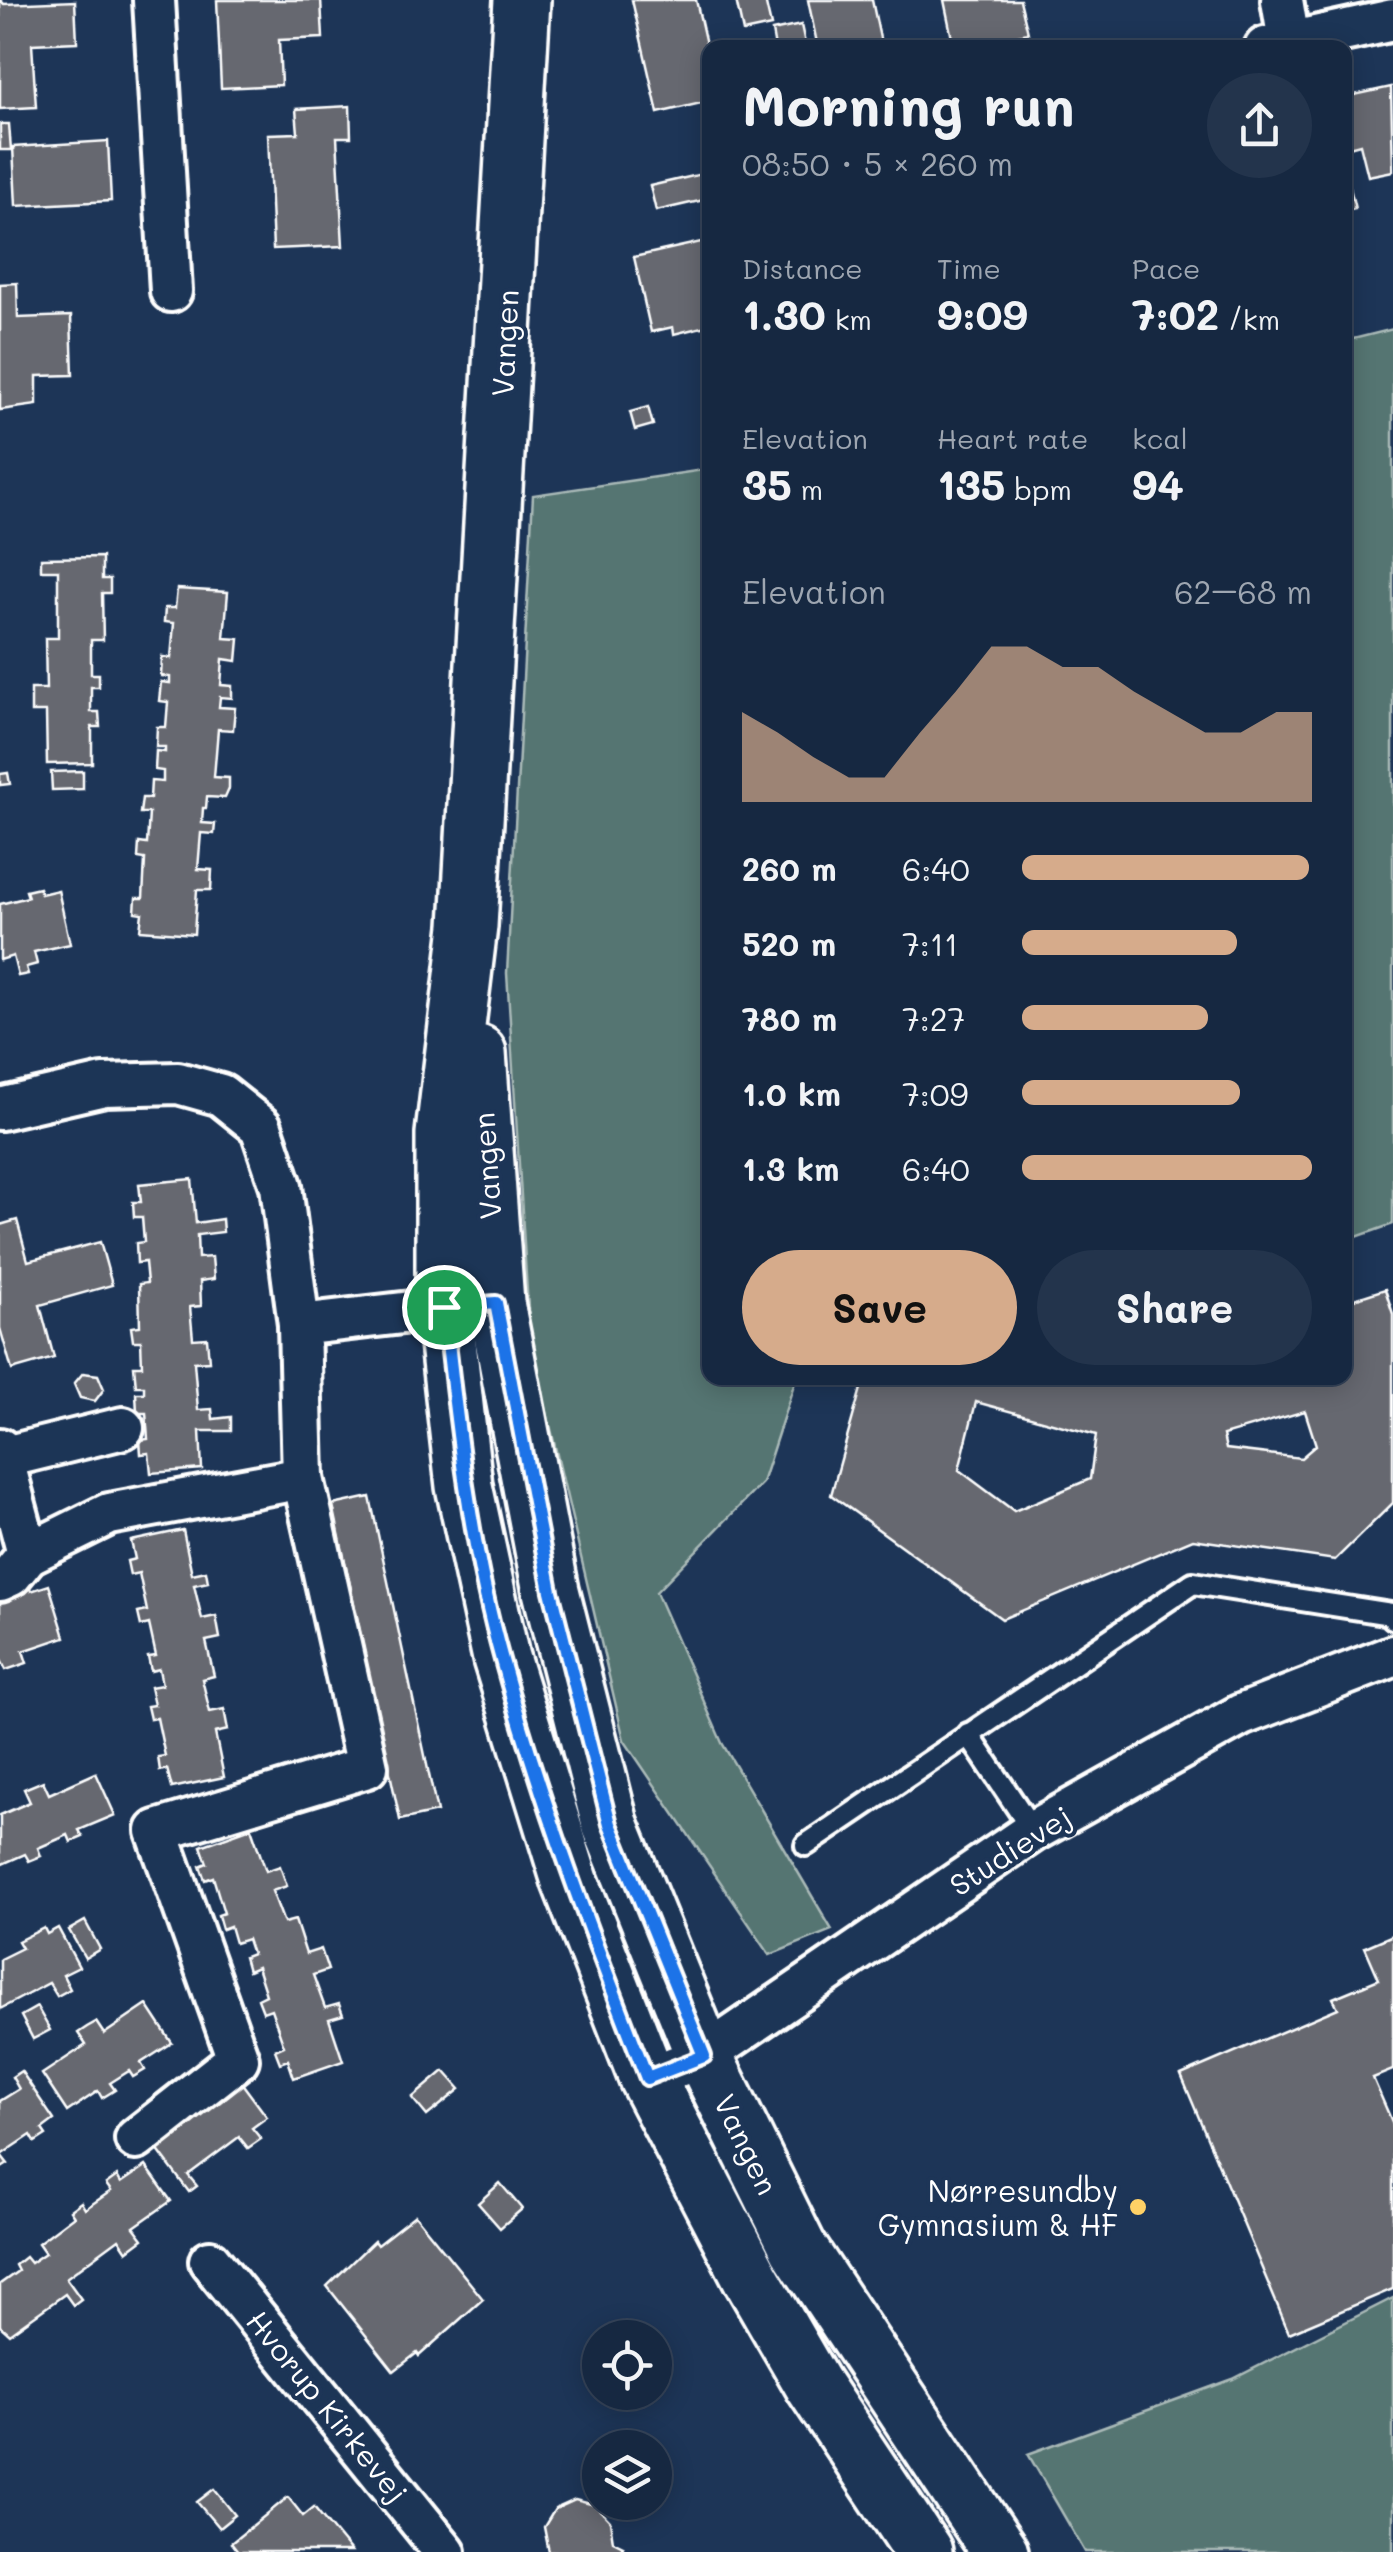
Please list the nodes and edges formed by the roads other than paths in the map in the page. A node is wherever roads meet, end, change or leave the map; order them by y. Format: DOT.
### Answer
graph roads {
  1 [pos="154,0"];
  2 [pos="522,0"];
  3 [pos="1282,0"];
  4 [pos="1393,20"];
  5 [pos="1278,40"];
  6 [pos="1300,40"];
  7 [pos="171,291"];
  8 [pos="0,1109"];
  9 [pos="470,1305"];
  10 [pos="299,1325"];
  11 [pos="124,1428"];
  12 [pos="3,1453"];
  13 [pos="303,1478"];
  14 [pos="14,1567"];
  15 [pos="1393,1618"];
  16 [pos="1393,1656"];
  17 [pos="968,1734"];
  18 [pos="1033,1831"];
  19 [pos="806,1845"];
  20 [pos="704,2056"];
  21 [pos="647,2078"];
  22 [pos="136,2139"];
  23 [pos="210,2260"];
  24 [pos="983,2546"];
  25 [pos="445,2552"];
  26 [pos="924,2552"];
  1 -- 7 [label="street"];
  2 -- 9 [label="street, Vangen"];
  3 -- 5 [label="street"];
  4 -- 6 [label="street"];
  8 -- 10 [label="street"];
  9 -- 10 [label="street"];
  9 -- 20 [label="street, Vangen"];
  9 -- 21 [label="street, Vangen"];
  10 -- 13 [label="street"];
  11 -- 12 [label="street"];
  12 -- 14 [label="street"];
  13 -- 14 [label="street"];
  13 -- 22 [label="street"];
  15 -- 17 [label="lane"];
  16 -- 18 [label="street, Studievej"];
  17 -- 18 [label="lane"];
  17 -- 19 [label="lane"];
  18 -- 20 [label="street, Studievej"];
  20 -- 21 [label="street, Studievej"];
  20 -- 24 [label="street, Vangen"];
  21 -- 26 [label="street, Vangen"];
  23 -- 25 [label="street, Hvorup Kirkevej"];
}
